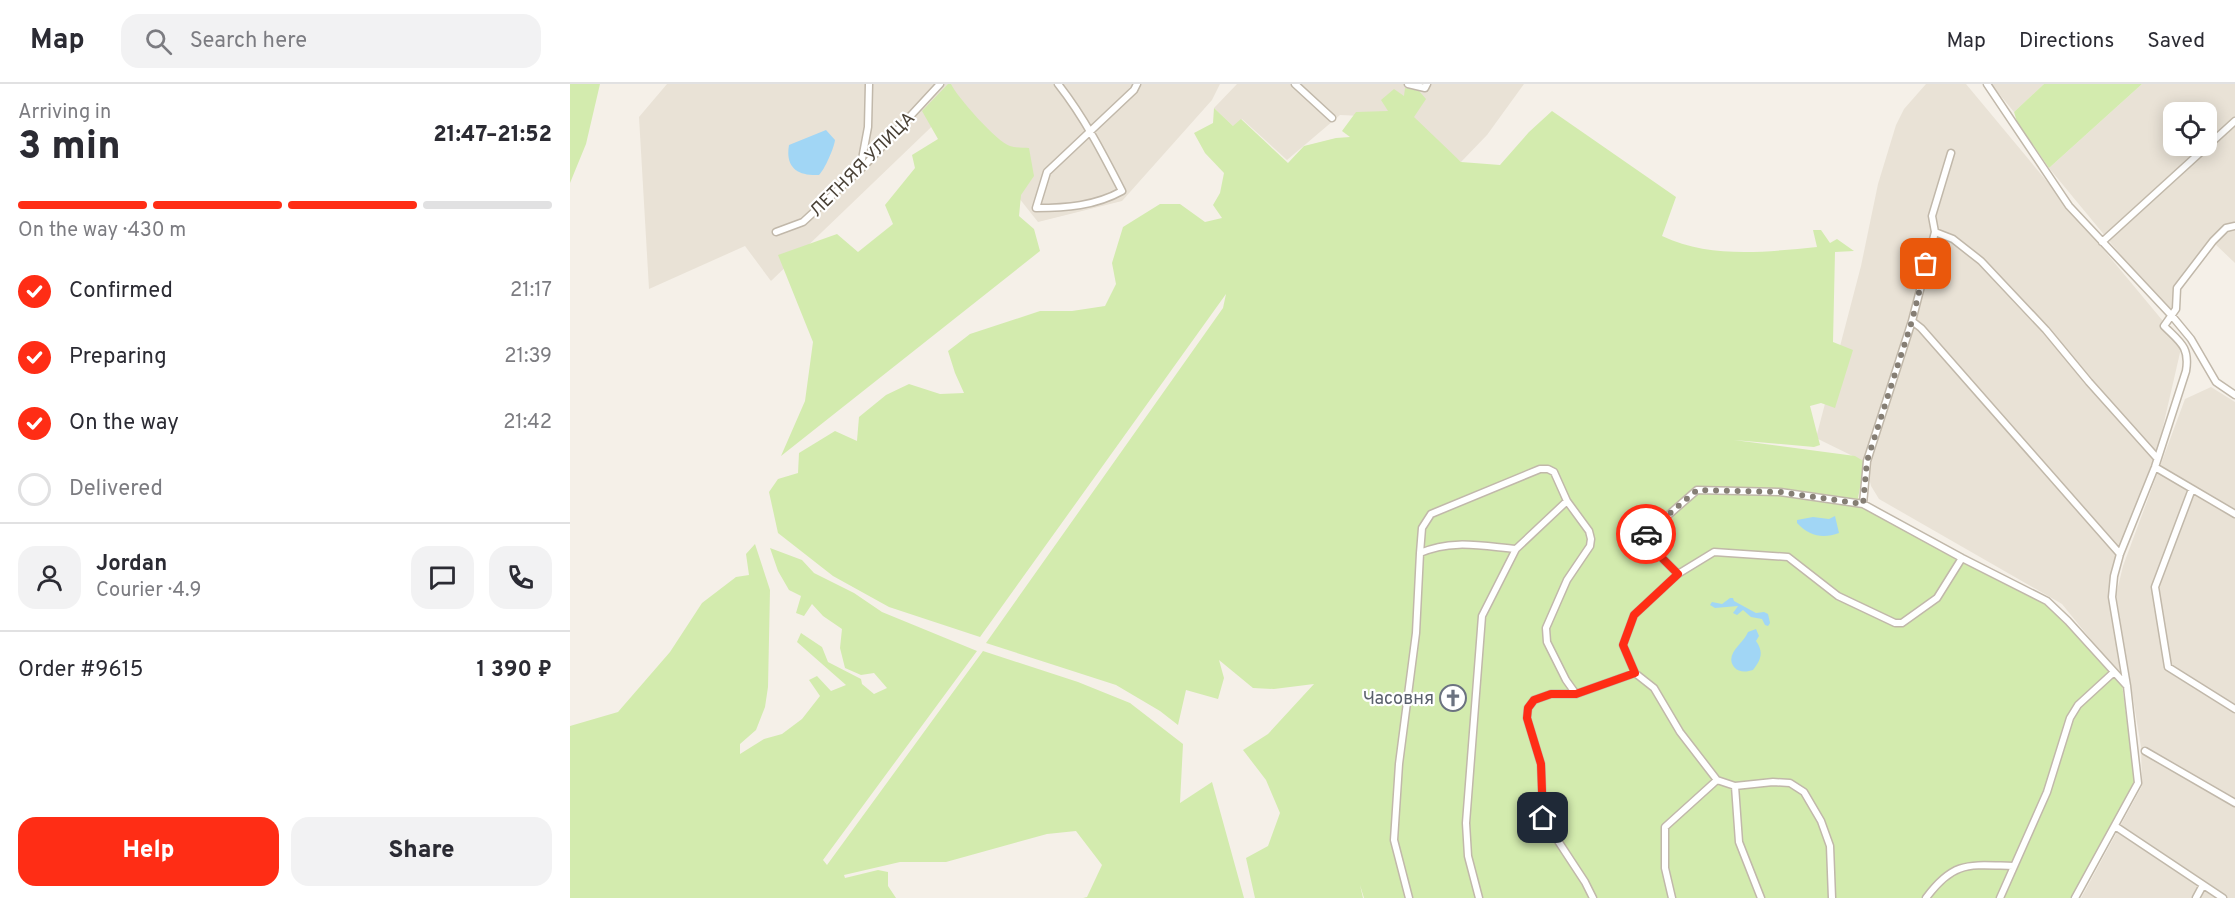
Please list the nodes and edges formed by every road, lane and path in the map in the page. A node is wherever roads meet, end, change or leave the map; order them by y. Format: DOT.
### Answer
graph roads {
  1 [pos="869,84"];
  2 [pos="940,84"];
  3 [pos="1058,84"];
  4 [pos="1137,84"];
  5 [pos="1295,84"];
  6 [pos="1408,84"];
  7 [pos="1427,84"];
  8 [pos="1988,84"];
  9 [pos="1332,118"];
  10 [pos="2235,121"];
  11 [pos="1090,131"];
  12 [pos="1951,153"];
  13 [pos="860,170"];
  14 [pos="2235,226"];
  15 [pos="776,232"];
  16 [pos="1935,232"];
  17 [pos="2102,242"];
  18 [pos="2172,316"];
  19 [pos="1912,321"];
  20 [pos="2235,396"];
  21 [pos="2157,458"];
  22 [pos="2155,467"];
  23 [pos="2192,489"];
  24 [pos="1567,501"];
  25 [pos="1863,504"];
  26 [pos="2235,514"];
  27 [pos="1516,549"];
  28 [pos="1420,553"];
  29 [pos="2120,554"];
  30 [pos="1962,558"];
  31 [pos="1678,574"];
  32 [pos="2114,672"];
  33 [pos="1635,673"];
  34 [pos="2127,686"];
  35 [pos="1576,694"];
  36 [pos="2235,710"];
  37 [pos="2145,751"];
  38 [pos="1717,780"];
  39 [pos="1735,786"];
  40 [pos="2235,803"];
  41 [pos="2115,826"];
  42 [pos="2013,866"];
  43 [pos="2203,885"];
  44 [pos="1409,898"];
  45 [pos="1479,898"];
  46 [pos="1593,898"];
  47 [pos="1672,898"];
  48 [pos="1761,898"];
  49 [pos="1832,898"];
  50 [pos="1926,898"];
  51 [pos="2000,898"];
  52 [pos="2075,898"];
  53 [pos="2196,898"];
  54 [pos="2223,898"];
  1 -- 13 [label="street"];
  2 -- 13 [label="street, ЛЕТНЯЯ УЛИЦА"];
  3 -- 11 [label="street"];
  4 -- 11 [label="street"];
  5 -- 9 [label="street"];
  6 -- 7 [label="street"];
  8 -- 17 [label="street"];
  10 -- 17 [label="street"];
  11 -- 11 [label="street"];
  12 -- 16 [label="street"];
  13 -- 15 [label="street, ЛЕТНЯЯ УЛИЦА"];
  14 -- 18 [label="street"];
  16 -- 19 [label="street"];
  16 -- 21 [label="street"];
  17 -- 18 [label="street"];
  18 -- 20 [label="street"];
  18 -- 21 [label="street"];
  19 -- 25 [label="street"];
  19 -- 29 [label="street"];
  21 -- 22 [label="street"];
  22 -- 23 [label="street"];
  22 -- 29 [label="street"];
  23 -- 26 [label="street"];
  23 -- 36 [label="street"];
  24 -- 27 [label="street"];
  24 -- 28 [label="street"];
  24 -- 35 [label="street"];
  25 -- 30 [label="street"];
  25 -- 31 [label="street"];
  27 -- 28 [label="street"];
  27 -- 45 [label="street"];
  28 -- 44 [label="street"];
  29 -- 34 [label="street"];
  30 -- 31 [label="street"];
  30 -- 32 [label="street"];
  31 -- 33 [label="street"];
  32 -- 34 [label="street"];
  32 -- 42 [label="street"];
  33 -- 35 [label="street"];
  33 -- 38 [label="street"];
  34 -- 41 [label="street"];
  35 -- 46 [label="street"];
  37 -- 40 [label="street"];
  38 -- 39 [label="street"];
  38 -- 47 [label="street"];
  39 -- 48 [label="street"];
  39 -- 49 [label="street"];
  41 -- 43 [label="street"];
  41 -- 52 [label="street"];
  42 -- 50 [label="street"];
  42 -- 51 [label="street"];
  43 -- 53 [label="street"];
  43 -- 54 [label="street"];
}
